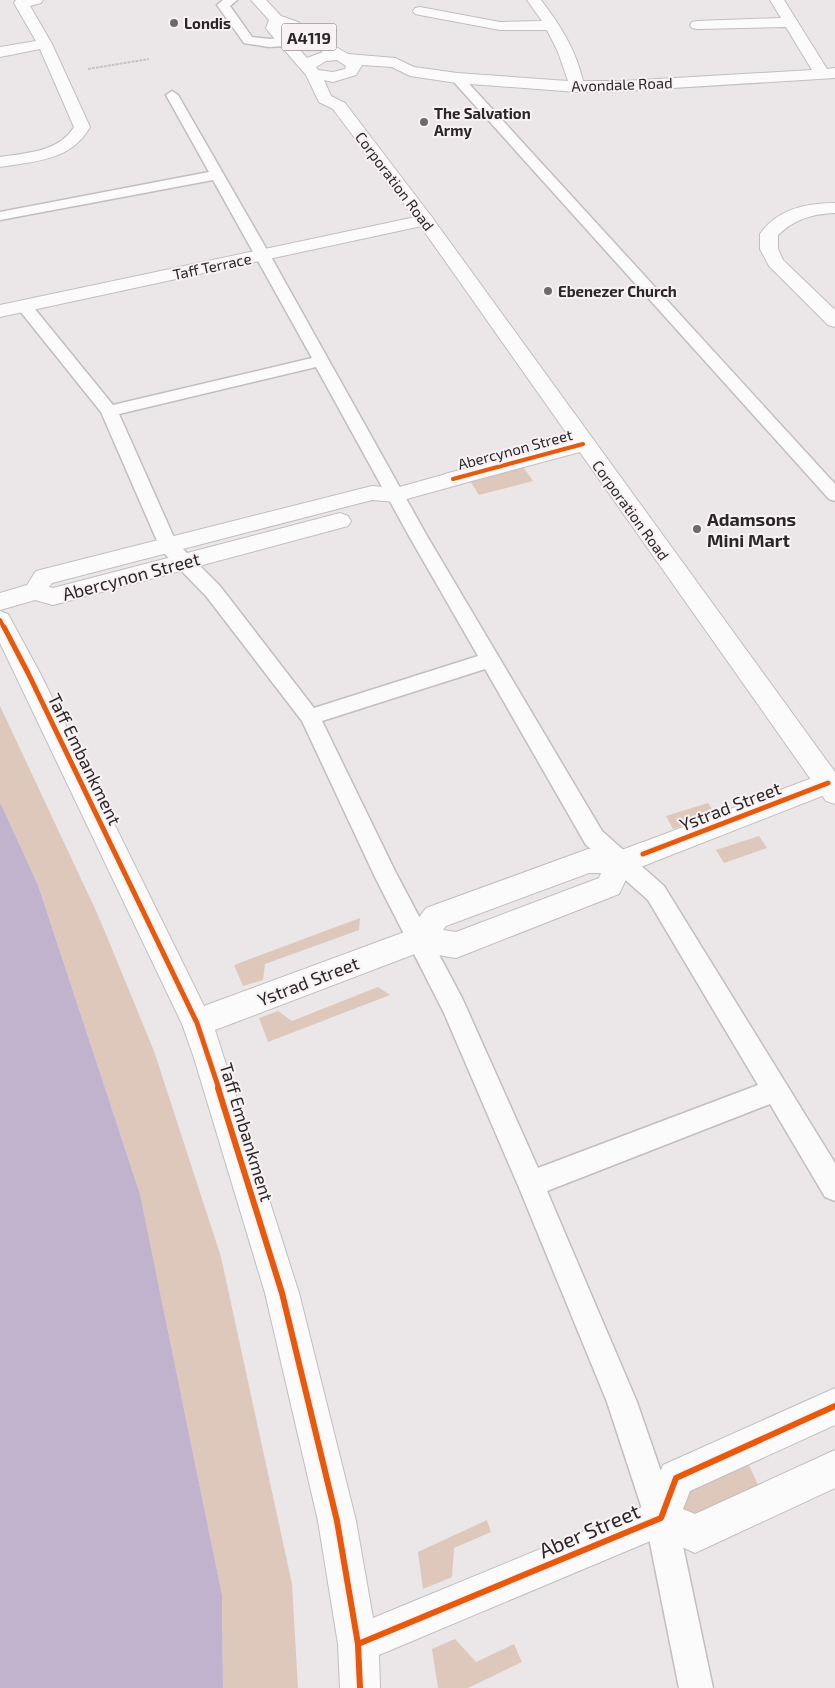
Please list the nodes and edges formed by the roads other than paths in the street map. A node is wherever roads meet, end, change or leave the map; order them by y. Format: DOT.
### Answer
graph roads {
  1 [pos="36,0"];
  2 [pos="231,0"];
  3 [pos="258,0"];
  4 [pos="534,0"];
  5 [pos="777,0"];
  6 [pos="420,11"];
  7 [pos="276,19"];
  8 [pos="790,22"];
  9 [pos="552,24"];
  10 [pos="697,25"];
  11 [pos="314,40"];
  12 [pos="283,42"];
  13 [pos="45,44"];
  14 [pos="0,52"];
  15 [pos="346,66"];
  16 [pos="311,70"];
  17 [pos="828,73"];
  18 [pos="456,78"];
  19 [pos="577,86"];
  20 [pos="172,95"];
  21 [pos="338,106"];
  22 [pos="0,162"];
  23 [pos="217,175"];
  24 [pos="835,208"];
  25 [pos="0,216"];
  26 [pos="424,220"];
  27 [pos="263,255"];
  28 [pos="24,306"];
  29 [pos="0,311"];
  30 [pos="835,321"];
  31 [pos="320,361"];
  32 [pos="109,411"];
  33 [pos="583,444"];
  34 [pos="396,495"];
  35 [pos="835,495"];
  36 [pos="168,545"];
  37 [pos="184,562"];
  38 [pos="35,591"];
  39 [pos="0,602"];
  40 [pos="0,620"];
  41 [pos="489,660"];
  42 [pos="310,717"];
  43 [pos="833,786"];
  44 [pos="631,859"];
  45 [pos="420,939"];
  46 [pos="197,1023"];
  47 [pos="776,1090"];
  48 [pos="532,1184"];
  49 [pos="835,1188"];
  50 [pos="835,1406"];
  51 [pos="835,1469"];
  52 [pos="661,1518"];
  53 [pos="358,1644"];
  54 [pos="360,1688"];
  55 [pos="696,1688"];
  1 -- 13 [label="street"];
  2 -- 12 [label="lane"];
  3 -- 7 [label="street, A4119"];
  4 -- 9 [label="street"];
  5 -- 8 [label="street"];
  6 -- 9 [label="street"];
  7 -- 11 [label="street, A4119"];
  7 -- 12 [label="street, A4119"];
  8 -- 10 [label="street"];
  8 -- 17 [label="street"];
  9 -- 19 [label="street"];
  11 -- 12 [label="lane"];
  11 -- 15 [label="street, A4119"];
  12 -- 16 [label="street, A4119"];
  13 -- 14 [label="street"];
  13 -- 22 [label="street"];
  15 -- 16 [label="street"];
  15 -- 16 [label="street"];
  15 -- 18 [label="street, Avondale Road"];
  15 -- 21 [label="street, A4119"];
  16 -- 21 [label="street, Corporation Road / A4119"];
  17 -- 19 [label="street, Avondale Road"];
  18 -- 19 [label="street, Avondale Road"];
  18 -- 35 [label="lane"];
  20 -- 23 [label="lane"];
  21 -- 26 [label="street, Corporation Road / A4119"];
  23 -- 25 [label="lane"];
  23 -- 27 [label="lane"];
  24 -- 30 [label="street"];
  26 -- 27 [label="street, Taff Terrace"];
  26 -- 33 [label="street, Corporation Road / A4119"];
  27 -- 28 [label="street, Taff Terrace"];
  27 -- 31 [label="lane"];
  28 -- 29 [label="street, Taff Terrace"];
  28 -- 32 [label="lane"];
  31 -- 32 [label="lane"];
  31 -- 34 [label="lane"];
  32 -- 36 [label="lane"];
  33 -- 34 [label="street, Abercynon Street"];
  33 -- 43 [label="street, Corporation Road / A4119"];
  34 -- 36 [label="street, Abercynon Street"];
  34 -- 37 [label="street, Abercynon Street"];
  34 -- 41 [label="lane"];
  36 -- 37 [label="lane"];
  36 -- 38 [label="street, Abercynon Street"];
  37 -- 38 [label="street, Abercynon Street"];
  37 -- 42 [label="lane"];
  38 -- 39 [label="street, Abercynon Street"];
  40 -- 46 [label="street, Taff Embankment"];
  41 -- 42 [label="lane"];
  41 -- 44 [label="lane"];
  42 -- 45 [label="lane"];
  43 -- 44 [label="street, Ystrad Street"];
  44 -- 45 [label="street"];
  44 -- 47 [label="lane"];
  45 -- 46 [label="street, Ystrad Street"];
  45 -- 48 [label="lane"];
  46 -- 53 [label="street, Taff Embankment"];
  47 -- 48 [label="lane"];
  47 -- 49 [label="lane"];
  48 -- 52 [label="lane"];
  50 -- 52 [label="street, Aber Street"];
  51 -- 52 [label="street, Aber Street"];
  52 -- 53 [label="street, Aber Street"];
  52 -- 55 [label="lane"];
  53 -- 54 [label="street, Taff Embankment"];
}
